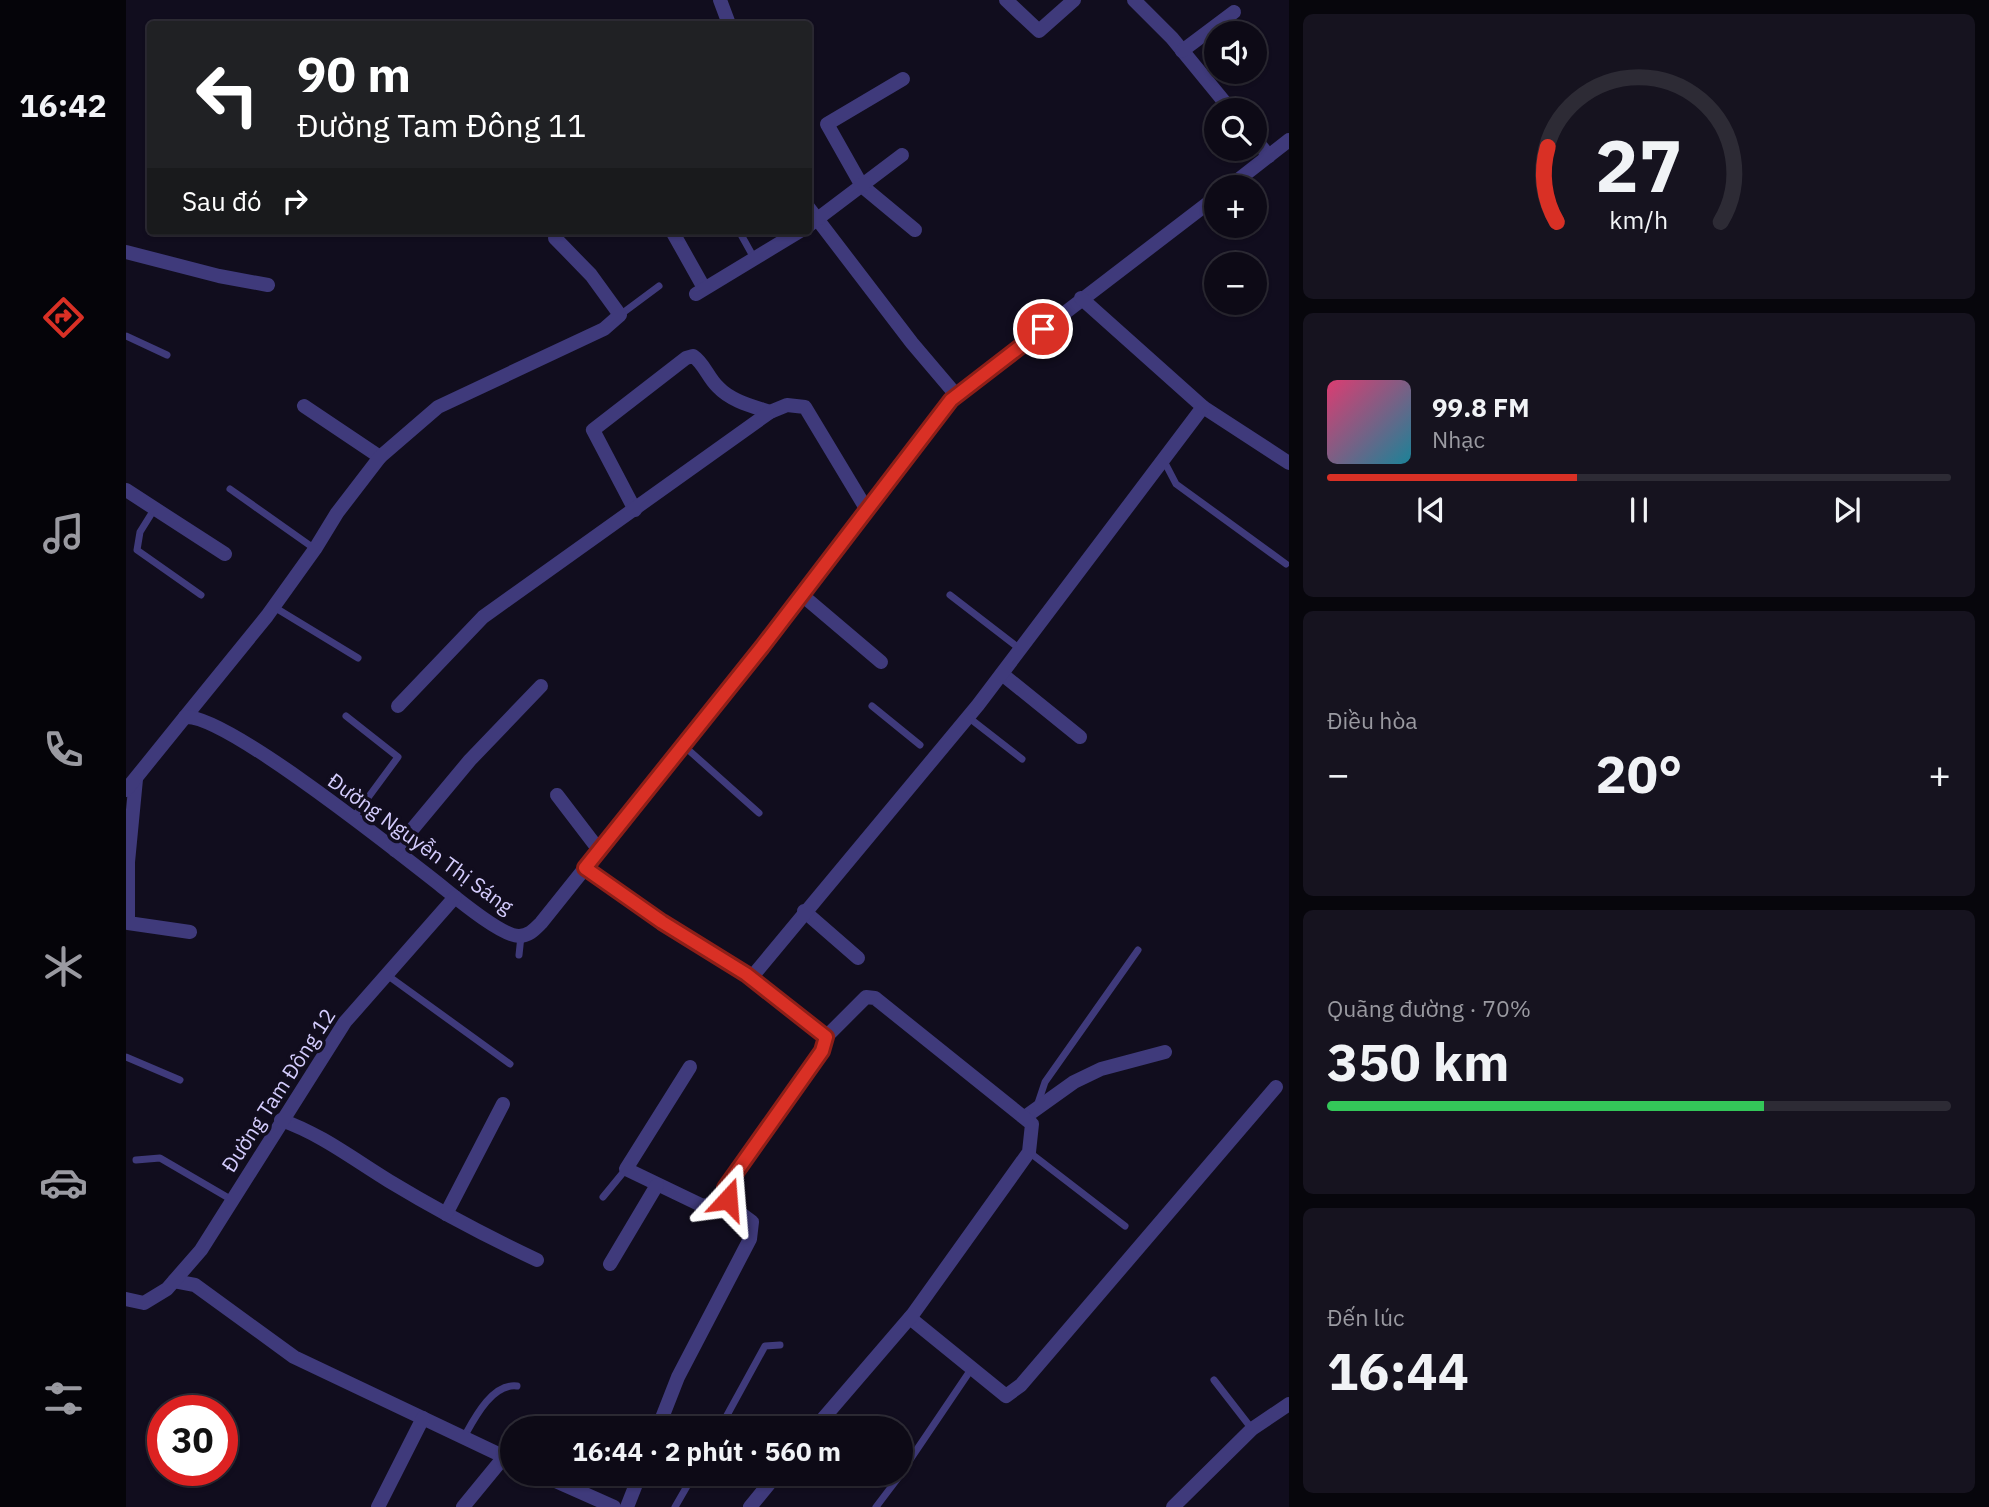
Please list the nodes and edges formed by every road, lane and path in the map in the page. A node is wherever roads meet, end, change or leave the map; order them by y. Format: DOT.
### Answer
graph roads {
  1 [pos="720,0"];
  2 [pos="1006,0"];
  3 [pos="1074,0"];
  4 [pos="1134,0"];
  5 [pos="1234,12"];
  6 [pos="728,21"];
  7 [pos="1182,51"];
  8 [pos="903,79"];
  9 [pos="1221,98"];
  10 [pos="1289,140"];
  11 [pos="1267,154"];
  12 [pos="902,155"];
  13 [pos="1269,156"];
  14 [pos="1244,175"];
  15 [pos="862,186"];
  16 [pos="1204,206"];
  17 [pos="814,223"];
  18 [pos="915,230"];
  19 [pos="674,235"];
  20 [pos="741,235"];
  21 [pos="793,235"];
  22 [pos="555,238"];
  23 [pos="126,252"];
  24 [pos="754,258"];
  25 [pos="268,285"];
  26 [pos="659,286"];
  27 [pos="1081,298"];
  28 [pos="620,315"];
  29 [pos="126,336"];
  30 [pos="167,355"];
  31 [pos="957,396"];
  32 [pos="304,407"];
  33 [pos="1203,407"];
  34 [pos="770,412"];
  35 [pos="380,457"];
  36 [pos="1164,461"];
  37 [pos="1289,463"];
  38 [pos="230,489"];
  39 [pos="126,490"];
  40 [pos="155,508"];
  41 [pos="635,510"];
  42 [pos="867,510"];
  43 [pos="315,549"];
  44 [pos="225,554"];
  45 [pos="1286,564"];
  46 [pos="802,595"];
  47 [pos="950,595"];
  48 [pos="201,596"];
  49 [pos="274,607"];
  50 [pos="1020,649"];
  51 [pos="358,659"];
  52 [pos="881,663"];
  53 [pos="1002,674"];
  54 [pos="541,686"];
  55 [pos="398,706"];
  56 [pos="872,706"];
  57 [pos="346,716"];
  58 [pos="185,717"];
  59 [pos="968,717"];
  60 [pos="1080,737"];
  61 [pos="683,745"];
  62 [pos="920,745"];
  63 [pos="1022,759"];
  64 [pos="136,777"];
  65 [pos="126,790"];
  66 [pos="557,795"];
  67 [pos="759,813"];
  68 [pos="352,818"];
  69 [pos="395,850"];
  70 [pos="599,850"];
  71 [pos="585,868"];
  72 [pos="455,897"];
  73 [pos="804,911"];
  74 [pos="190,932"];
  75 [pos="521,936"];
  76 [pos="1138,950"];
  77 [pos="519,955"];
  78 [pos="858,958"];
  79 [pos="386,975"];
  80 [pos="751,978"];
  81 [pos="826,1037"];
  82 [pos="1165,1052"];
  83 [pos="126,1057"];
  84 [pos="510,1065"];
  85 [pos="690,1067"];
  86 [pos="180,1080"];
  87 [pos="1276,1087"];
  88 [pos="503,1104"];
  89 [pos="1030,1114"];
  90 [pos="281,1120"];
  91 [pos="1029,1153"];
  92 [pos="136,1160"];
  93 [pos="626,1169"];
  94 [pos="657,1185"];
  95 [pos="603,1197"];
  96 [pos="728,1199"];
  97 [pos="232,1200"];
  98 [pos="446,1214"];
  99 [pos="1125,1226"];
  100 [pos="537,1260"];
  101 [pos="610,1264"];
  102 [pos="174,1281"];
  103 [pos="126,1299"];
  104 [pos="910,1318"];
  105 [pos="780,1345"];
  106 [pos="972,1368"];
  107 [pos="1214,1380"];
  108 [pos="517,1386"];
  109 [pos="1289,1404"];
  110 [pos="663,1416"];
  111 [pos="727,1416"];
  112 [pos="825,1416"];
  113 [pos="423,1418"];
  114 [pos="1252,1429"];
  115 [pos="464,1437"];
  116 [pos="500,1455"];
  117 [pos="913,1455"];
  118 [pos="500,1468"];
  119 [pos="567,1486"];
  120 [pos="635,1486"];
  121 [pos="687,1486"];
  122 [pos="767,1486"];
  123 [pos="891,1486"];
  124 [pos="378,1507"];
  125 [pos="463,1507"];
  126 [pos="614,1507"];
  127 [pos="627,1507"];
  128 [pos="675,1507"];
  129 [pos="750,1507"];
  130 [pos="876,1507"];
  131 [pos="1173,1507"];
  1 -- 6 [label="street"];
  2 -- 3 [label="street"];
  4 -- 7 [label="street"];
  5 -- 7 [label="street"];
  7 -- 9 [label="street"];
  8 -- 15 [label="street"];
  10 -- 13 [label="street"];
  11 -- 13 [label="street"];
  12 -- 15 [label="street"];
  13 -- 14 [label="street"];
  15 -- 17 [label="street"];
  15 -- 18 [label="street"];
  16 -- 27 [label="street, Đường Nguyễn Thị Sáng"];
  17 -- 31 [label="street"];
  19 -- 24 [label="street"];
  20 -- 24 [label="lane"];
  21 -- 24 [label="street"];
  22 -- 28 [label="street"];
  23 -- 25 [label="street"];
  26 -- 28 [label="lane"];
  27 -- 31 [label="street, Đường Nguyễn Thị Sáng"];
  27 -- 33 [label="street"];
  28 -- 35 [label="street"];
  29 -- 30 [label="lane"];
  31 -- 42 [label="street, Đường Nguyễn Thị Sáng"];
  32 -- 35 [label="street"];
  33 -- 36 [label="street"];
  33 -- 37 [label="street"];
  34 -- 41 [label="street"];
  34 -- 41 [label="street"];
  34 -- 42 [label="street"];
  35 -- 43 [label="street"];
  36 -- 45 [label="lane"];
  36 -- 50 [label="street"];
  38 -- 43 [label="lane"];
  39 -- 40 [label="street"];
  40 -- 44 [label="street"];
  40 -- 48 [label="lane"];
  41 -- 55 [label="street"];
  42 -- 46 [label="street, Đường Nguyễn Thị Sáng"];
  43 -- 49 [label="street"];
  46 -- 52 [label="street"];
  46 -- 61 [label="street, Đường Nguyễn Thị Sáng"];
  47 -- 50 [label="lane"];
  49 -- 51 [label="lane"];
  49 -- 58 [label="street"];
  50 -- 53 [label="street"];
  53 -- 59 [label="street"];
  53 -- 60 [label="street"];
  54 -- 69 [label="street"];
  56 -- 62 [label="lane"];
  57 -- 68 [label="lane"];
  58 -- 64 [label="street"];
  58 -- 68 [label="street, Đường Nguyễn Thị Sáng"];
  59 -- 63 [label="lane"];
  59 -- 73 [label="street"];
  61 -- 67 [label="lane"];
  61 -- 70 [label="street, Đường Nguyễn Thị Sáng"];
  64 -- 65 [label="street"];
  64 -- 74 [label="street"];
  66 -- 70 [label="street"];
  68 -- 69 [label="street, Đường Nguyễn Thị Sáng"];
  69 -- 72 [label="street, Đường Nguyễn Thị Sáng"];
  70 -- 71 [label="street, Đường Nguyễn Thị Sáng"];
  71 -- 75 [label="street, Đường Nguyễn Thị Sáng"];
  71 -- 80 [label="street"];
  72 -- 75 [label="street, Đường Nguyễn Thị Sáng"];
  72 -- 79 [label="street, Đường Tam Đông 12"];
  73 -- 78 [label="street"];
  73 -- 80 [label="street"];
  75 -- 77 [label="lane"];
  76 -- 89 [label="lane"];
  79 -- 84 [label="lane"];
  79 -- 90 [label="street, Đường Tam Đông 12"];
  80 -- 81 [label="street"];
  81 -- 89 [label="street"];
  81 -- 96 [label="street"];
  82 -- 89 [label="street"];
  83 -- 86 [label="lane"];
  85 -- 93 [label="street"];
  87 -- 106 [label="street"];
  88 -- 98 [label="street"];
  89 -- 91 [label="street"];
  90 -- 97 [label="street, Đường Tam Đông 12"];
  90 -- 98 [label="street"];
  91 -- 99 [label="lane"];
  91 -- 104 [label="street"];
  92 -- 97 [label="lane"];
  93 -- 94 [label="street"];
  93 -- 95 [label="lane"];
  94 -- 96 [label="street"];
  94 -- 101 [label="street"];
  96 -- 110 [label="street"];
  97 -- 102 [label="street, Đường Tam Đông 12"];
  98 -- 100 [label="street"];
  102 -- 103 [label="street, Đường Tam Đông 12"];
  102 -- 113 [label="street"];
  104 -- 106 [label="street"];
  104 -- 112 [label="street"];
  105 -- 111 [label="lane"];
  106 -- 117 [label="lane"];
  107 -- 114 [label="lane"];
  108 -- 115 [label="lane"];
  109 -- 114 [label="street"];
  113 -- 115 [label="street"];
  113 -- 124 [label="street"];
  114 -- 131 [label="street"];
  115 -- 116 [label="street"];
  118 -- 125 [label="street"];
  119 -- 126 [label="street"];
  120 -- 127 [label="street"];
  121 -- 128 [label="lane"];
  122 -- 129 [label="street"];
  123 -- 130 [label="lane"];
}
